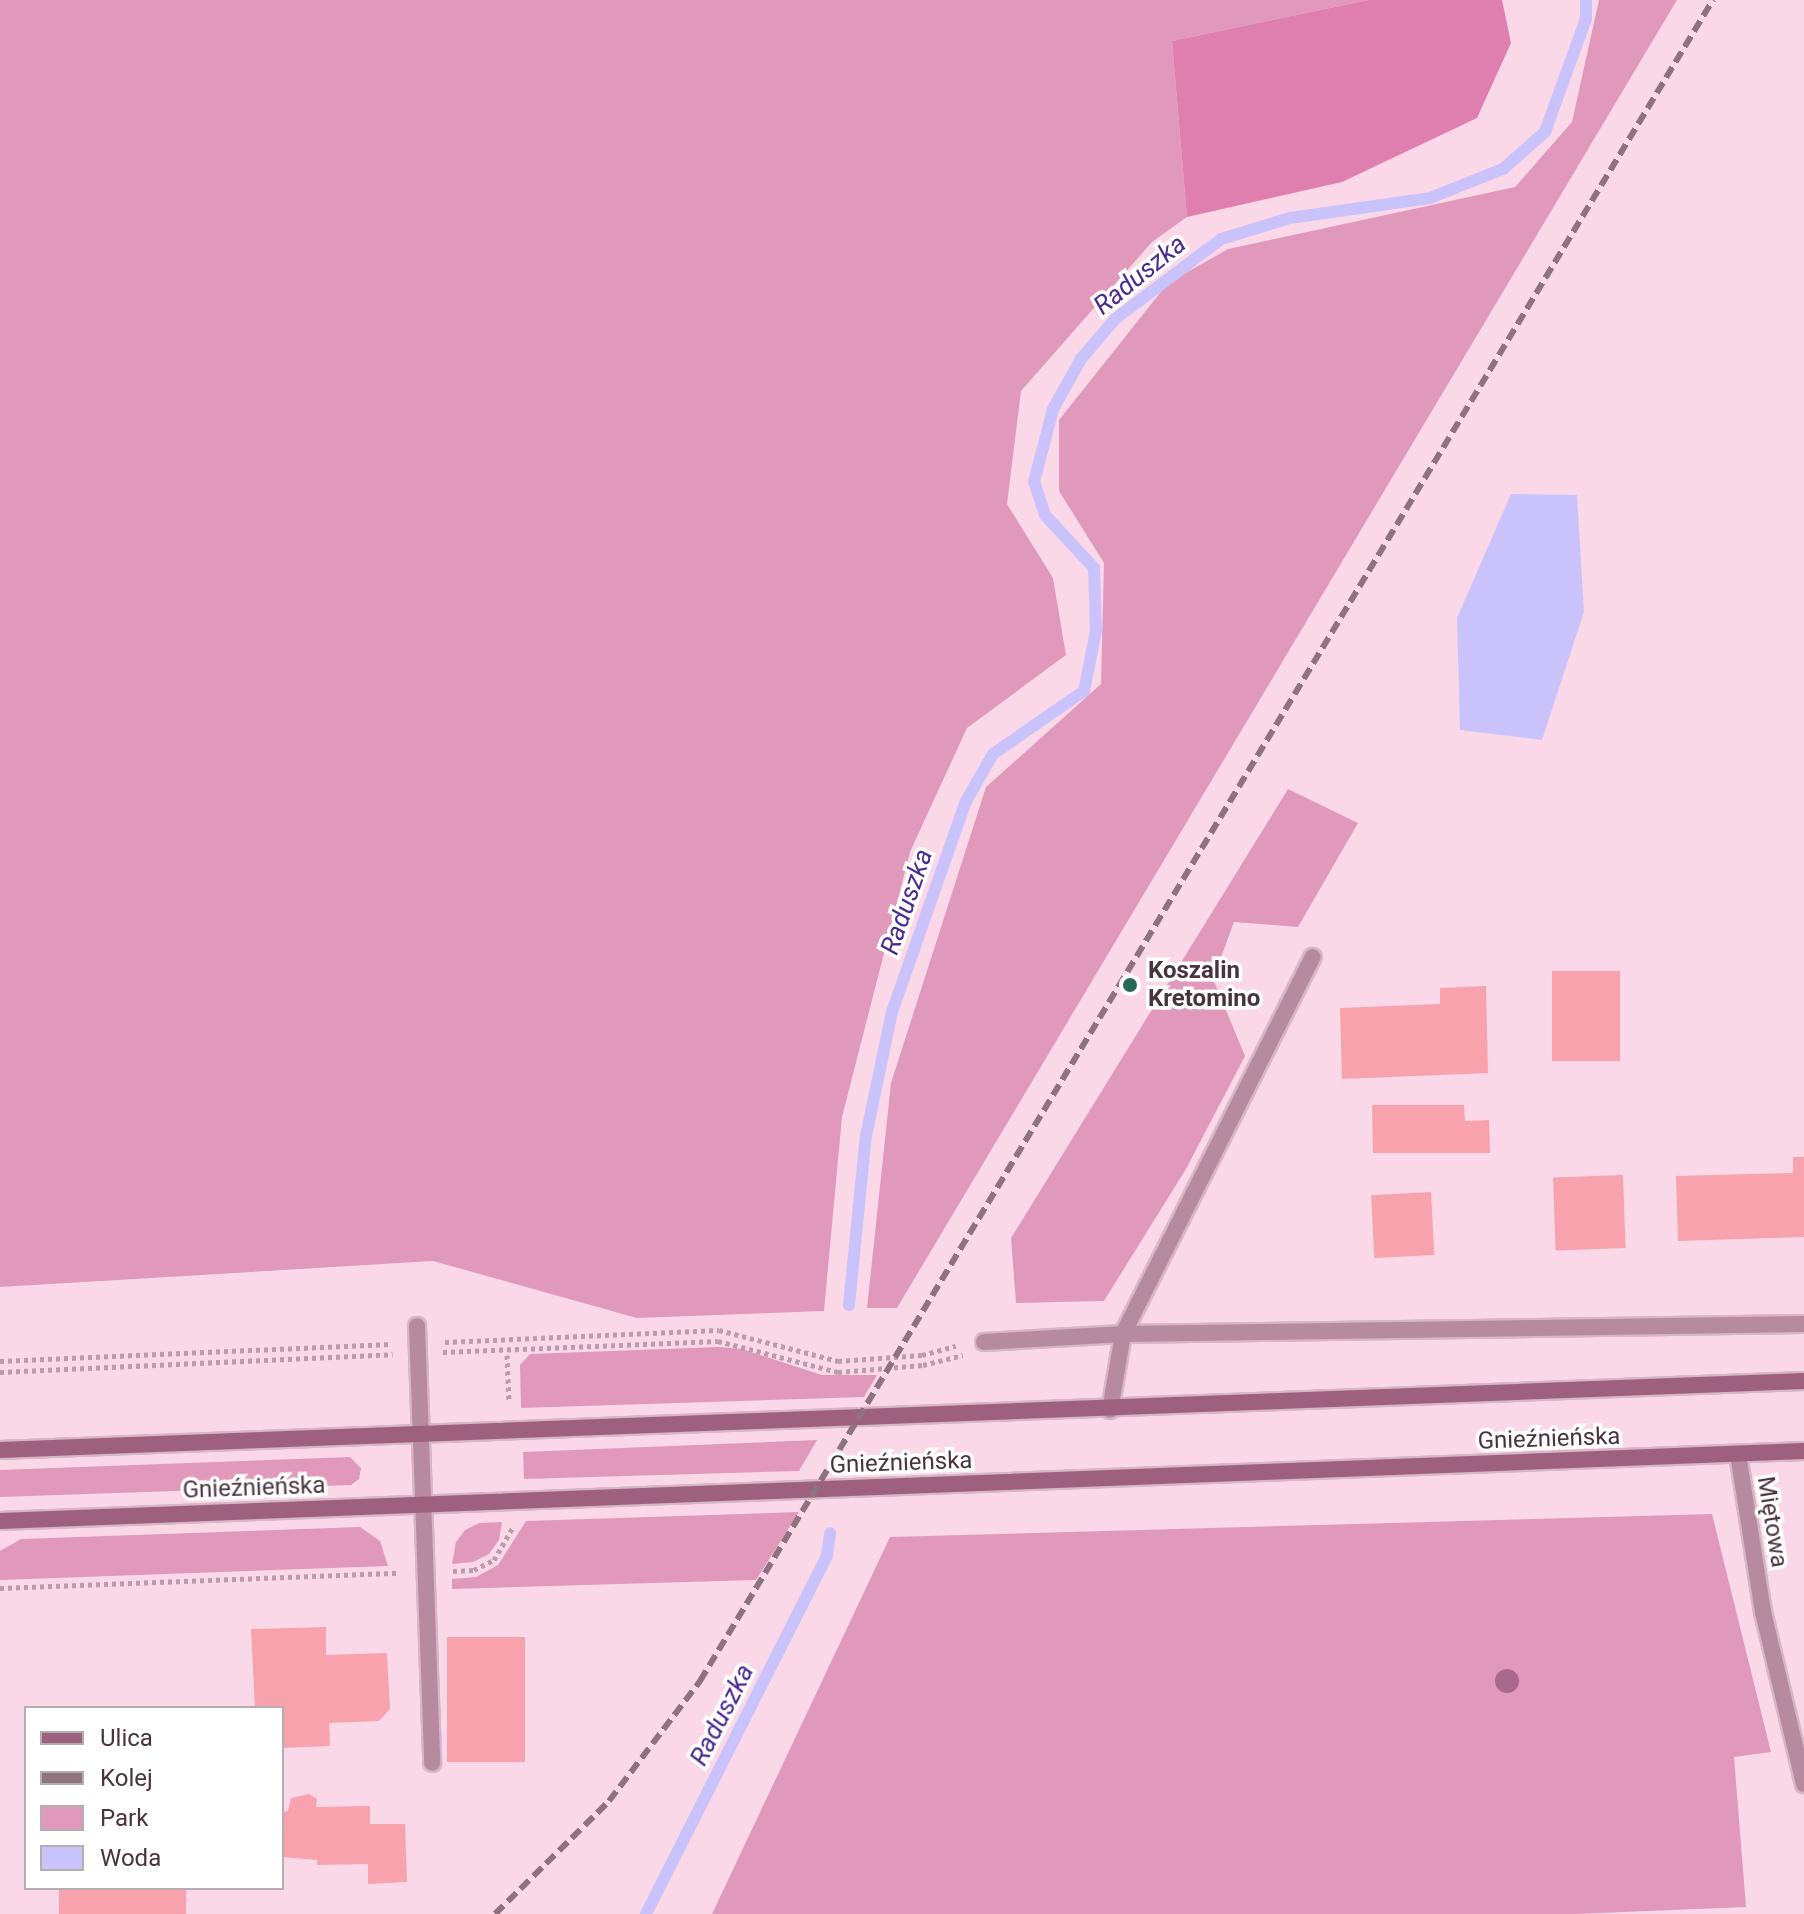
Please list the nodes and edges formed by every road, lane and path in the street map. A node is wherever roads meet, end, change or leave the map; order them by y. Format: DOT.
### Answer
graph roads {
  1 [pos="1313,957"];
  2 [pos="1804,1324"];
  3 [pos="1123,1334"];
  4 [pos="418,1341"];
  5 [pos="984,1342"];
  6 [pos="507,1355"];
  7 [pos="0,1361"];
  8 [pos="0,1372"];
  9 [pos="1804,1381"];
  10 [pos="509,1409"];
  11 [pos="1110,1410"];
  12 [pos="421,1435"];
  13 [pos="0,1450"];
  14 [pos="1804,1451"];
  15 [pos="1738,1454"];
  16 [pos="424,1505"];
  17 [pos="0,1521"];
  18 [pos="514,1522"];
  19 [pos="426,1572"];
  20 [pos="0,1588"];
  21 [pos="432,1763"];
  22 [pos="1804,1784"];
  1 -- 3 [label="street"];
  2 -- 3 [label="street"];
  3 -- 5 [label="street"];
  3 -- 11 [label="street"];
  4 -- 5 [label="path"];
  4 -- 5 [label="path"];
  4 -- 7 [label="path"];
  4 -- 8 [label="path"];
  4 -- 12 [label="street"];
  6 -- 10 [label="path"];
  9 -- 11 [label="main road, Gnieźnieńska"];
  11 -- 12 [label="main road, Gnieźnieńska"];
  12 -- 13 [label="main road, Gnieźnieńska"];
  12 -- 16 [label="street"];
  14 -- 15 [label="main road, Gnieźnieńska"];
  15 -- 16 [label="main road, Gnieźnieńska"];
  15 -- 22 [label="street, Miętowa"];
  16 -- 17 [label="main road, Gnieźnieńska"];
  16 -- 19 [label="street"];
  18 -- 19 [label="path"];
  19 -- 20 [label="path"];
  19 -- 21 [label="street"];
}
